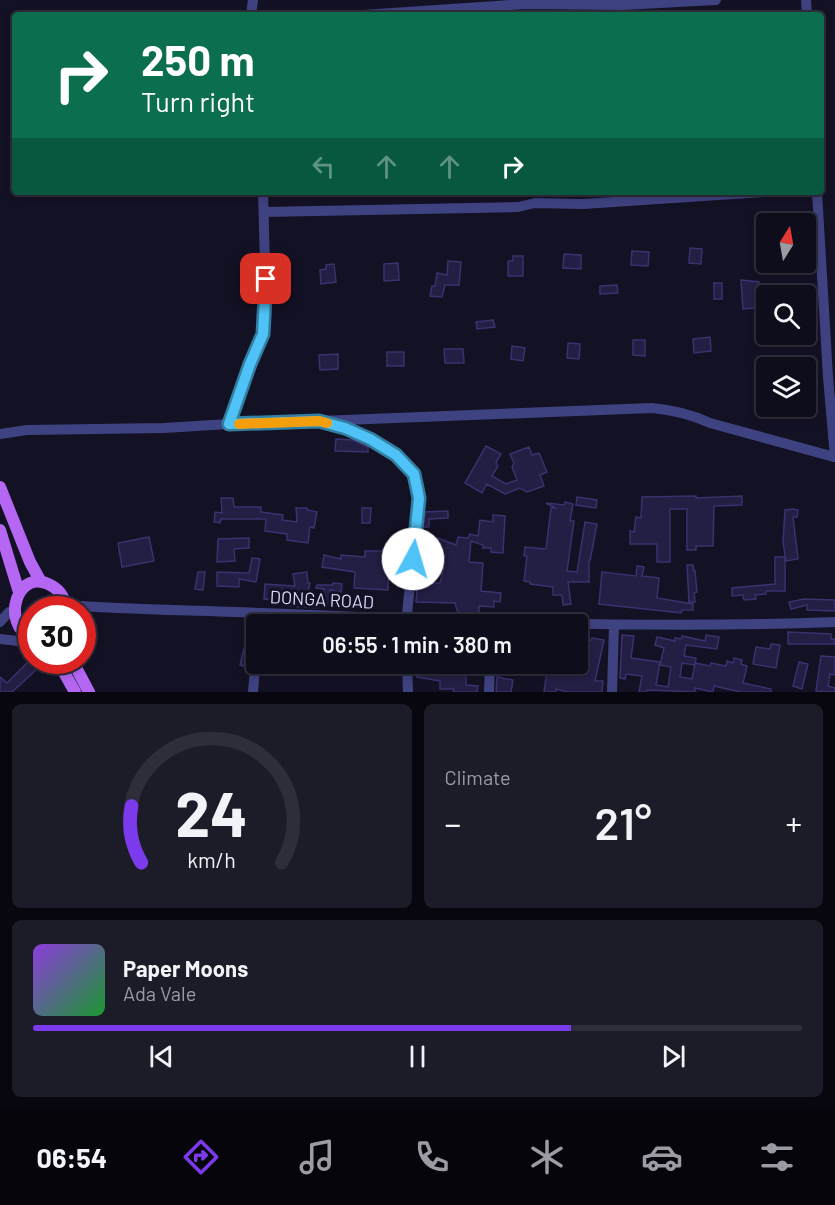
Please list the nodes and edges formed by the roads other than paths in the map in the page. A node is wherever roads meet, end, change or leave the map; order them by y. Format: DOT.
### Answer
graph roads {
  1 [pos="716,0"];
  2 [pos="407,12"];
  3 [pos="263,195"];
  4 [pos="720,195"];
  5 [pos="817,195"];
  6 [pos="264,212"];
  7 [pos="319,421"];
  8 [pos="229,424"];
  9 [pos="0,434"];
  10 [pos="835,457"];
  11 [pos="0,487"];
  12 [pos="0,530"];
  13 [pos="41,582"];
  14 [pos="18,590"];
  15 [pos="62,596"];
  16 [pos="96,607"];
  17 [pos="9,612"];
  18 [pos="407,614"];
  19 [pos="246,617"];
  20 [pos="0,622"];
  21 [pos="835,622"];
  22 [pos="588,624"];
  23 [pos="614,625"];
  24 [pos="18,630"];
  25 [pos="0,639"];
  26 [pos="18,641"];
  27 [pos="0,648"];
  28 [pos="65,674"];
  29 [pos="79,674"];
  30 [pos="254,674"];
  31 [pos="407,674"];
  32 [pos="490,674"];
  33 [pos="75,692"];
  34 [pos="89,692"];
  35 [pos="253,692"];
  36 [pos="408,692"];
  37 [pos="489,692"];
  38 [pos="612,692"];
  1 -- 2 [label="street"];
  3 -- 6 [label="street"];
  4 -- 6 [label="street"];
  5 -- 10 [label="street"];
  6 -- 8 [label="street"];
  7 -- 8 [label="street"];
  7 -- 10 [label="street"];
  7 -- 18 [label="street"];
  8 -- 9 [label="street"];
  11 -- 13 [label="main road"];
  12 -- 14 [label="main road"];
  13 -- 14 [label="main road"];
  13 -- 15 [label="main road"];
  14 -- 17 [label="main road"];
  16 -- 19 [label="street, DONGA ROAD"];
  17 -- 20 [label="street"];
  17 -- 24 [label="main road"];
  21 -- 23 [label="street, DONGA ROAD"];
  22 -- 23 [label="street, DONGA ROAD"];
  23 -- 38 [label="street"];
  25 -- 26 [label="street"];
  26 -- 27 [label="street"];
  28 -- 33 [label="main road"];
  29 -- 34 [label="main road"];
  30 -- 35 [label="street"];
  31 -- 36 [label="street"];
  32 -- 37 [label="street"];
}
